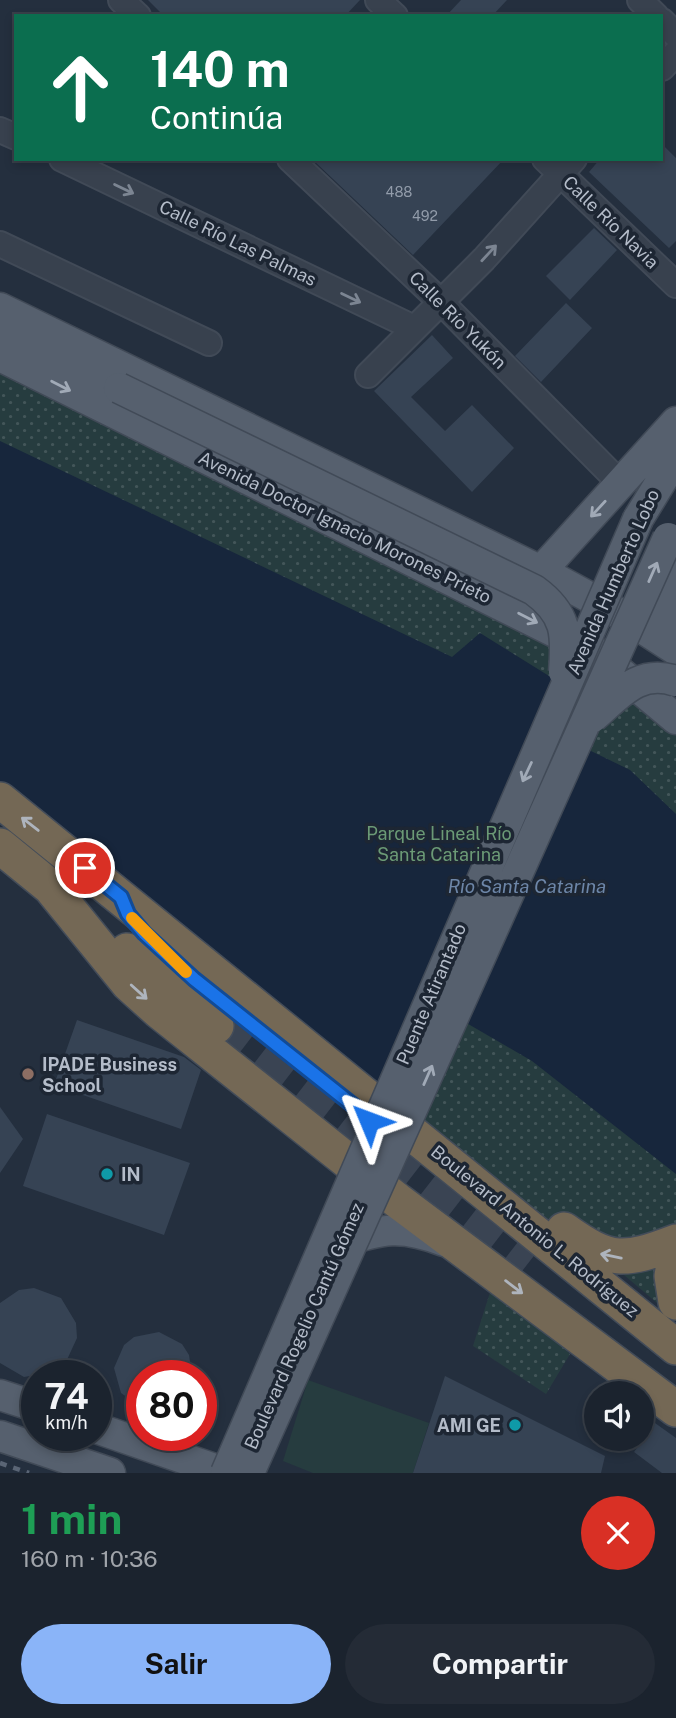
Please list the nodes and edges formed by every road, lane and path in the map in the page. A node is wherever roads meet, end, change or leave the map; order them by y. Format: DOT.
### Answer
graph roads {
  1 [pos="121,0"];
  2 [pos="379,0"];
  3 [pos="640,0"];
  4 [pos="136,14"];
  5 [pos="393,14"];
  6 [pos="654,14"];
  7 [pos="663,22"];
  8 [pos="676,35"];
  9 [pos="676,53"];
  10 [pos="663,67"];
  11 [pos="66,161"];
  12 [pos="292,161"];
  13 [pos="560,164"];
  14 [pos="0,244"];
  15 [pos="676,285"];
  16 [pos="440,301"];
  17 [pos="0,309"];
  18 [pos="414,328"];
  19 [pos="0,334"];
  20 [pos="209,343"];
  21 [pos="0,356"];
  22 [pos="368,375"];
  23 [pos="676,422"];
  24 [pos="676,457"];
  25 [pos="621,484"];
  26 [pos="672,530"];
  27 [pos="541,571"];
  28 [pos="676,576"];
  29 [pos="676,643"];
  30 [pos="676,650"];
  31 [pos="676,681"];
  32 [pos="556,710"];
  33 [pos="676,719"];
  34 [pos="585,724"];
  35 [pos="0,800"];
  36 [pos="0,846"];
  37 [pos="48,884"];
  38 [pos="121,897"];
  39 [pos="216,1026"];
  40 [pos="369,1121"];
  41 [pos="333,1150"];
  42 [pos="450,1163"];
  43 [pos="369,1178"];
  44 [pos="676,1242"];
  45 [pos="340,1243"];
  46 [pos="459,1246"];
  47 [pos="676,1252"];
  48 [pos="526,1266"];
  49 [pos="676,1302"];
  50 [pos="633,1311"];
  51 [pos="676,1379"];
  52 [pos="0,1395"];
  53 [pos="21,1402"];
  54 [pos="112,1434"];
  55 [pos="0,1436"];
  56 [pos="110,1473"];
  57 [pos="226,1473"];
  58 [pos="239,1473"];
  59 [pos="249,1473"];
  1 -- 4 [label="street"];
  2 -- 5 [label="street"];
  3 -- 6 [label="street"];
  7 -- 8 [label="street"];
  9 -- 10 [label="street"];
  11 -- 18 [label="street, Calle Río Las Palmas, one-way"];
  12 -- 16 [label="street, Calle Río Yukón"];
  13 -- 15 [label="street, Calle Río Navia"];
  16 -- 13 [label="street, one-way"];
  14 -- 20 [label="street"];
  16 -- 18 [label="street"];
  16 -- 25 [label="street, Calle Río Yukón"];
  17 -- 27 [label="main road"];
  18 -- 22 [label="street"];
  19 -- 32 [label="main road, bridge"];
  21 -- 33 [label="main road, Avenida Doctor Ignacio Morones Prieto, one-way"];
  23 -- 25 [label="main road"];
  24 -- 32 [label="main road, Avenida Humberto Lobo, bridge"];
  25 -- 27 [label="main road, one-way"];
  34 -- 26 [label="main road, Avenida Humberto Lobo, one-way, bridge"];
  27 -- 30 [label="main road"];
  28 -- 29 [label="main road"];
  31 -- 34 [label="main road, bridge"];
  32 -- 57 [label="main road, Puente Atirantado, one-way, bridge"];
  59 -- 34 [label="main road, Puente Atirantado, one-way, bridge"];
  38 -- 35 [label="highway, Boulevard Antonio L. Rodríguez, one-way"];
  36 -- 37 [label="highway"];
  37 -- 39 [label="highway"];
  37 -- 41 [label="highway, one-way"];
  38 -- 40 [label="highway"];
  38 -- 42 [label="highway, Boulevard Antonio L. Rodríguez"];
  40 -- 41 [label="highway"];
  40 -- 43 [label="highway"];
  41 -- 43 [label="highway"];
  44 -- 42 [label="highway, one-way"];
  42 -- 50 [label="highway, Boulevard Antonio L. Rodríguez"];
  43 -- 45 [label="main road, Boulevard Rogelio Cantú Gómez"];
  43 -- 46 [label="highway"];
  43 -- 50 [label="highway"];
  45 -- 46 [label="main road"];
  45 -- 58 [label="main road, Boulevard Rogelio Cantú Gómez"];
  46 -- 51 [label="highway, one-way"];
  47 -- 49 [label="highway"];
  48 -- 51 [label="highway, Boulevard Antonio L. Rodríguez"];
  50 -- 51 [label="highway, Boulevard Antonio L. Rodríguez"];
  52 -- 53 [label="main road"];
  54 -- 57 [label="main road"];
  55 -- 56 [label="main road"];
}
